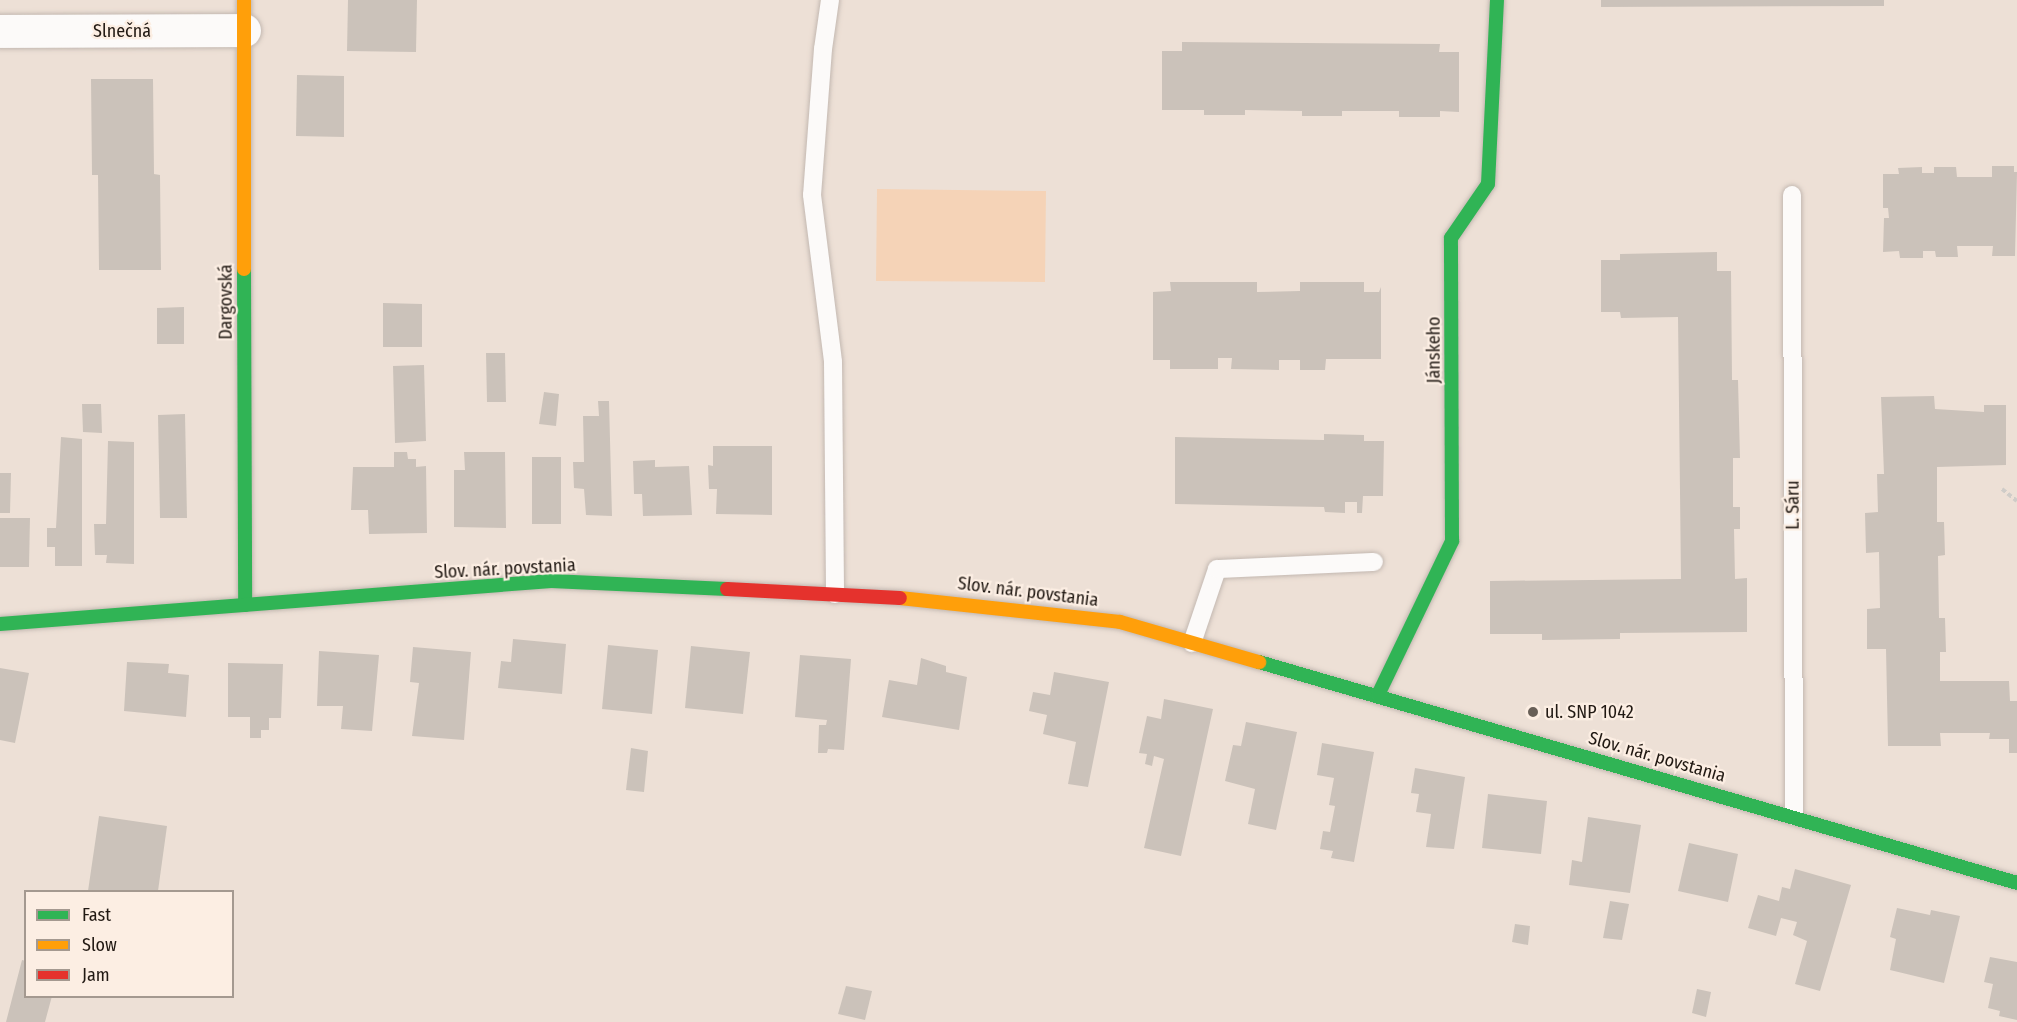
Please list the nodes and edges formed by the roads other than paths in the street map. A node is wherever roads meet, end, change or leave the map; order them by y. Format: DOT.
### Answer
graph roads {
  1 [pos="830,0"];
  2 [pos="1497,0"];
  3 [pos="244,15"];
  4 [pos="0,31"];
  5 [pos="1792,195"];
  6 [pos="1374,562"];
  7 [pos="835,594"];
  8 [pos="245,605"];
  9 [pos="0,624"];
  10 [pos="1192,643"];
  11 [pos="1378,695"];
  12 [pos="1794,816"];
  13 [pos="2017,883"];
  1 -- 7 [label="lane"];
  2 -- 11 [label="street, Jánskeho"];
  3 -- 4 [label="street, Slnečná"];
  3 -- 8 [label="street, Dargovská"];
  5 -- 12 [label="lane, L. Sáru"];
  6 -- 10 [label="lane"];
  7 -- 8 [label="street, Slov. nár. povstania"];
  7 -- 10 [label="street, Slov. nár. povstania"];
  8 -- 9 [label="street, Slov. nár. povstania"];
  10 -- 11 [label="street, Slov. nár. povstania"];
  11 -- 12 [label="street, Slov. nár. povstania"];
  12 -- 13 [label="street, Slov. nár. povstania"];
}
